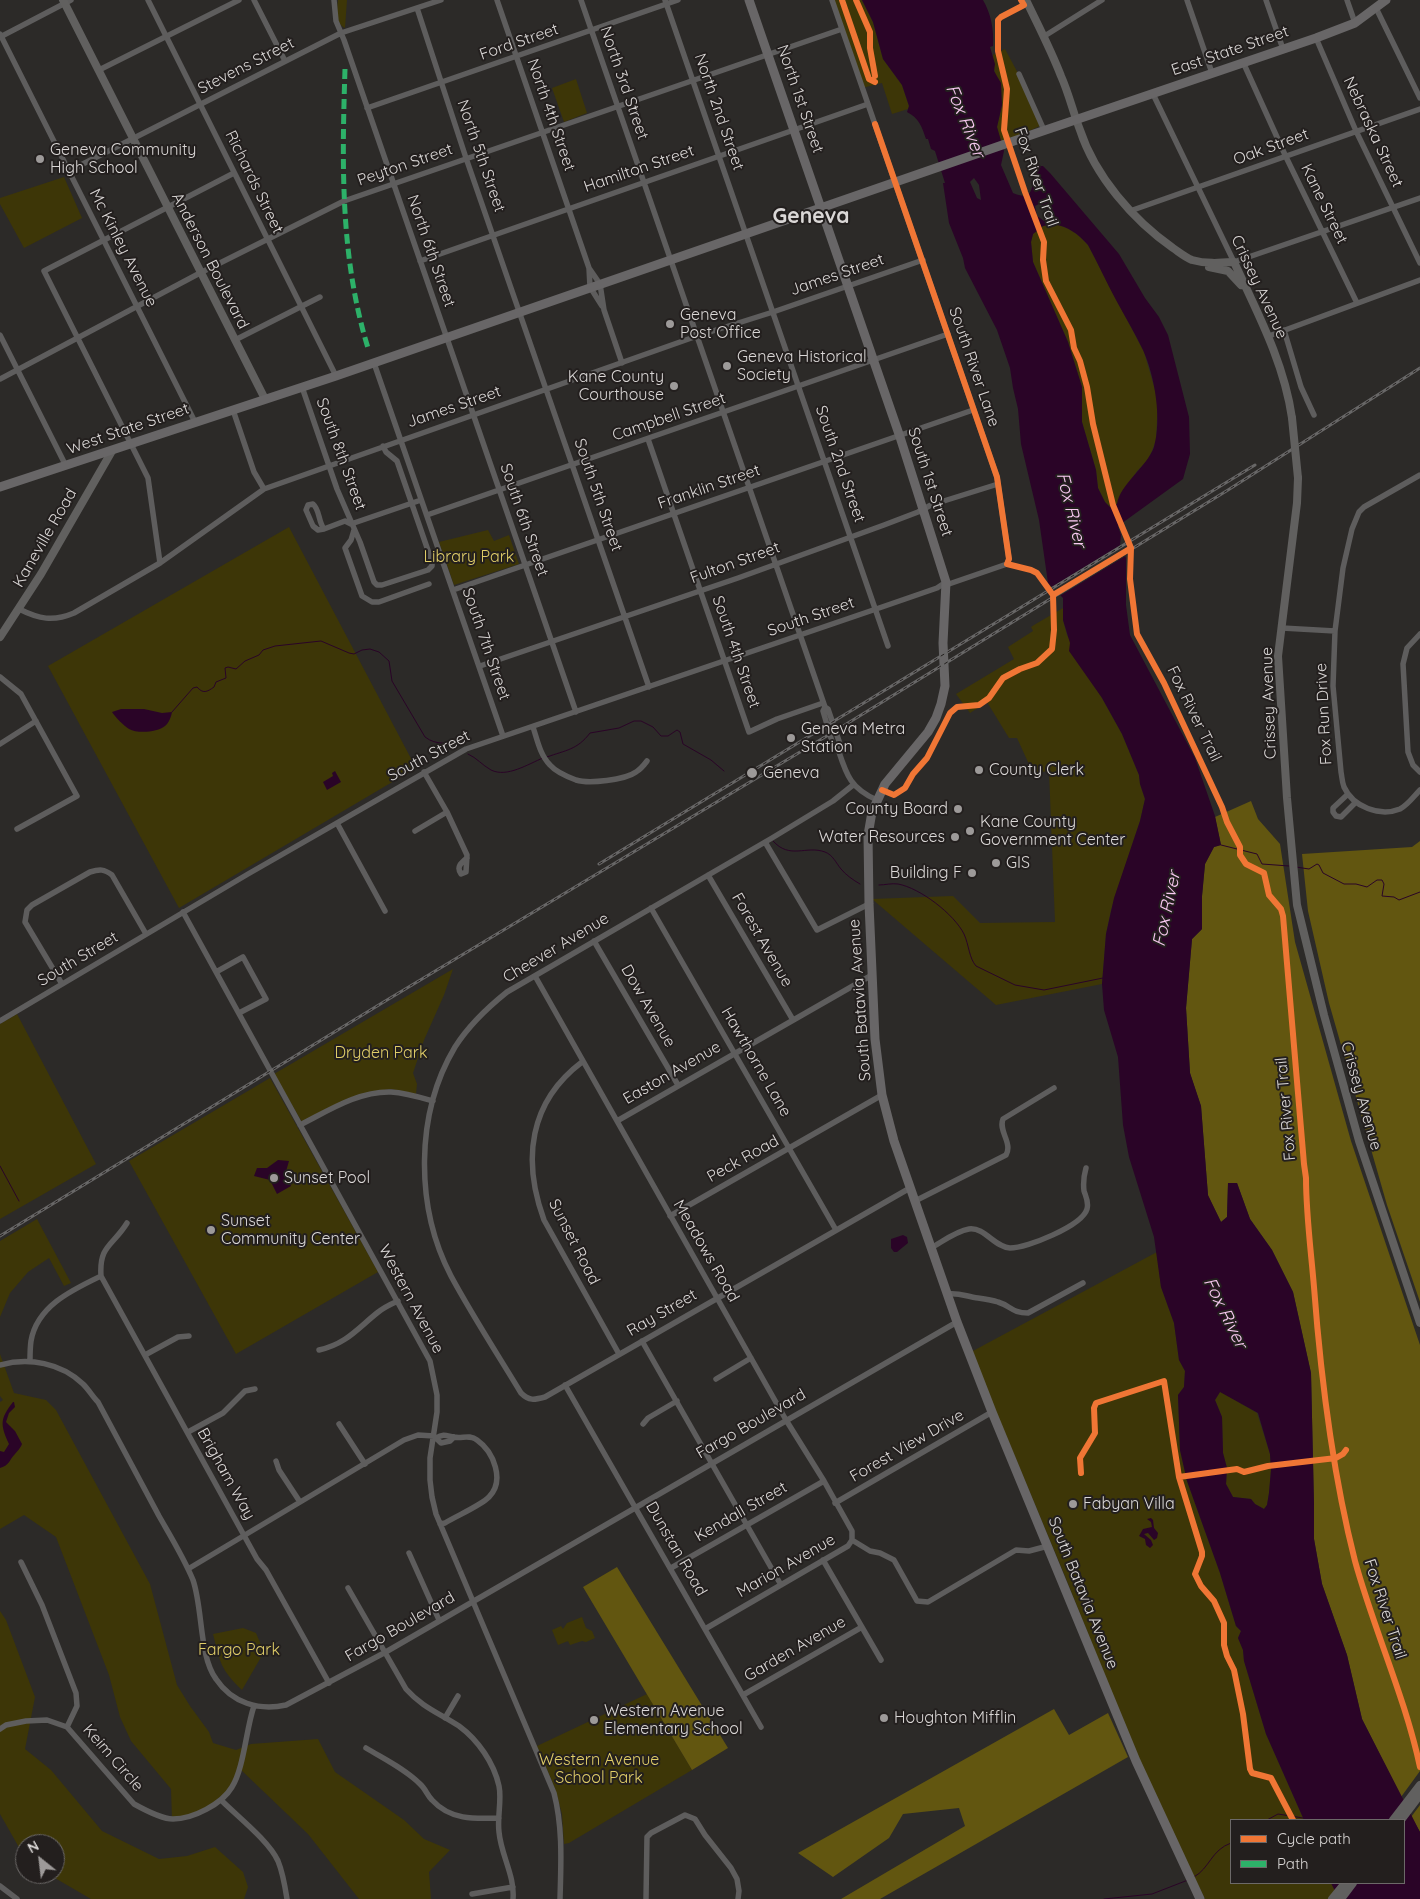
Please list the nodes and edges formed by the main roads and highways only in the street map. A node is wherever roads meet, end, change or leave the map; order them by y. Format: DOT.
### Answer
graph roads {
  1 [pos="750,0"];
  2 [pos="1026,0"];
  3 [pos="1386,0"];
  4 [pos="66,1"];
  5 [pos="1077,119"];
  6 [pos="821,208"];
  7 [pos="670,260"];
  8 [pos="1191,260"];
  9 [pos="1256,309"];
  10 [pos="265,400"];
  11 [pos="112,451"];
  12 [pos="0,487"];
  13 [pos="0,637"];
  14 [pos="902,762"];
  15 [pos="1420,1323"];
  16 [pos="1420,1786"];
  17 [pos="1420,1795"];
  18 [pos="1394,1819"];
  19 [pos="1402,1819"];
  20 [pos="1344,1884"];
  21 [pos="1352,1884"];
  22 [pos="1200,1899"];
  23 [pos="1332,1899"];
  24 [pos="1341,1899"];
  1 -- 6 [label="main road, North 1st Street"];
  2 -- 5 [label="main road"];
  3 -- 5 [label="main road, East State Street"];
  4 -- 10 [label="main road, Anderson Boulevard"];
  5 -- 6 [label="main road, East State Street"];
  5 -- 8 [label="main road"];
  6 -- 7 [label="main road, East State Street"];
  6 -- 14 [label="main road, South 1st Street"];
  7 -- 10 [label="main road, West State Street"];
  8 -- 9 [label="main road"];
  8 -- 9 [label="main road, Crissey Avenue"];
  9 -- 15 [label="main road, Crissey Avenue, bridge"];
  10 -- 11 [label="main road, West State Street"];
  11 -- 12 [label="main road, West State Street"];
  11 -- 13 [label="main road, Kaneville Road"];
  14 -- 22 [label="main road, South Batavia Avenue"];
  16 -- 18 [label="main road"];
  17 -- 19 [label="main road"];
  20 -- 23 [label="main road"];
  21 -- 24 [label="main road"];
}
